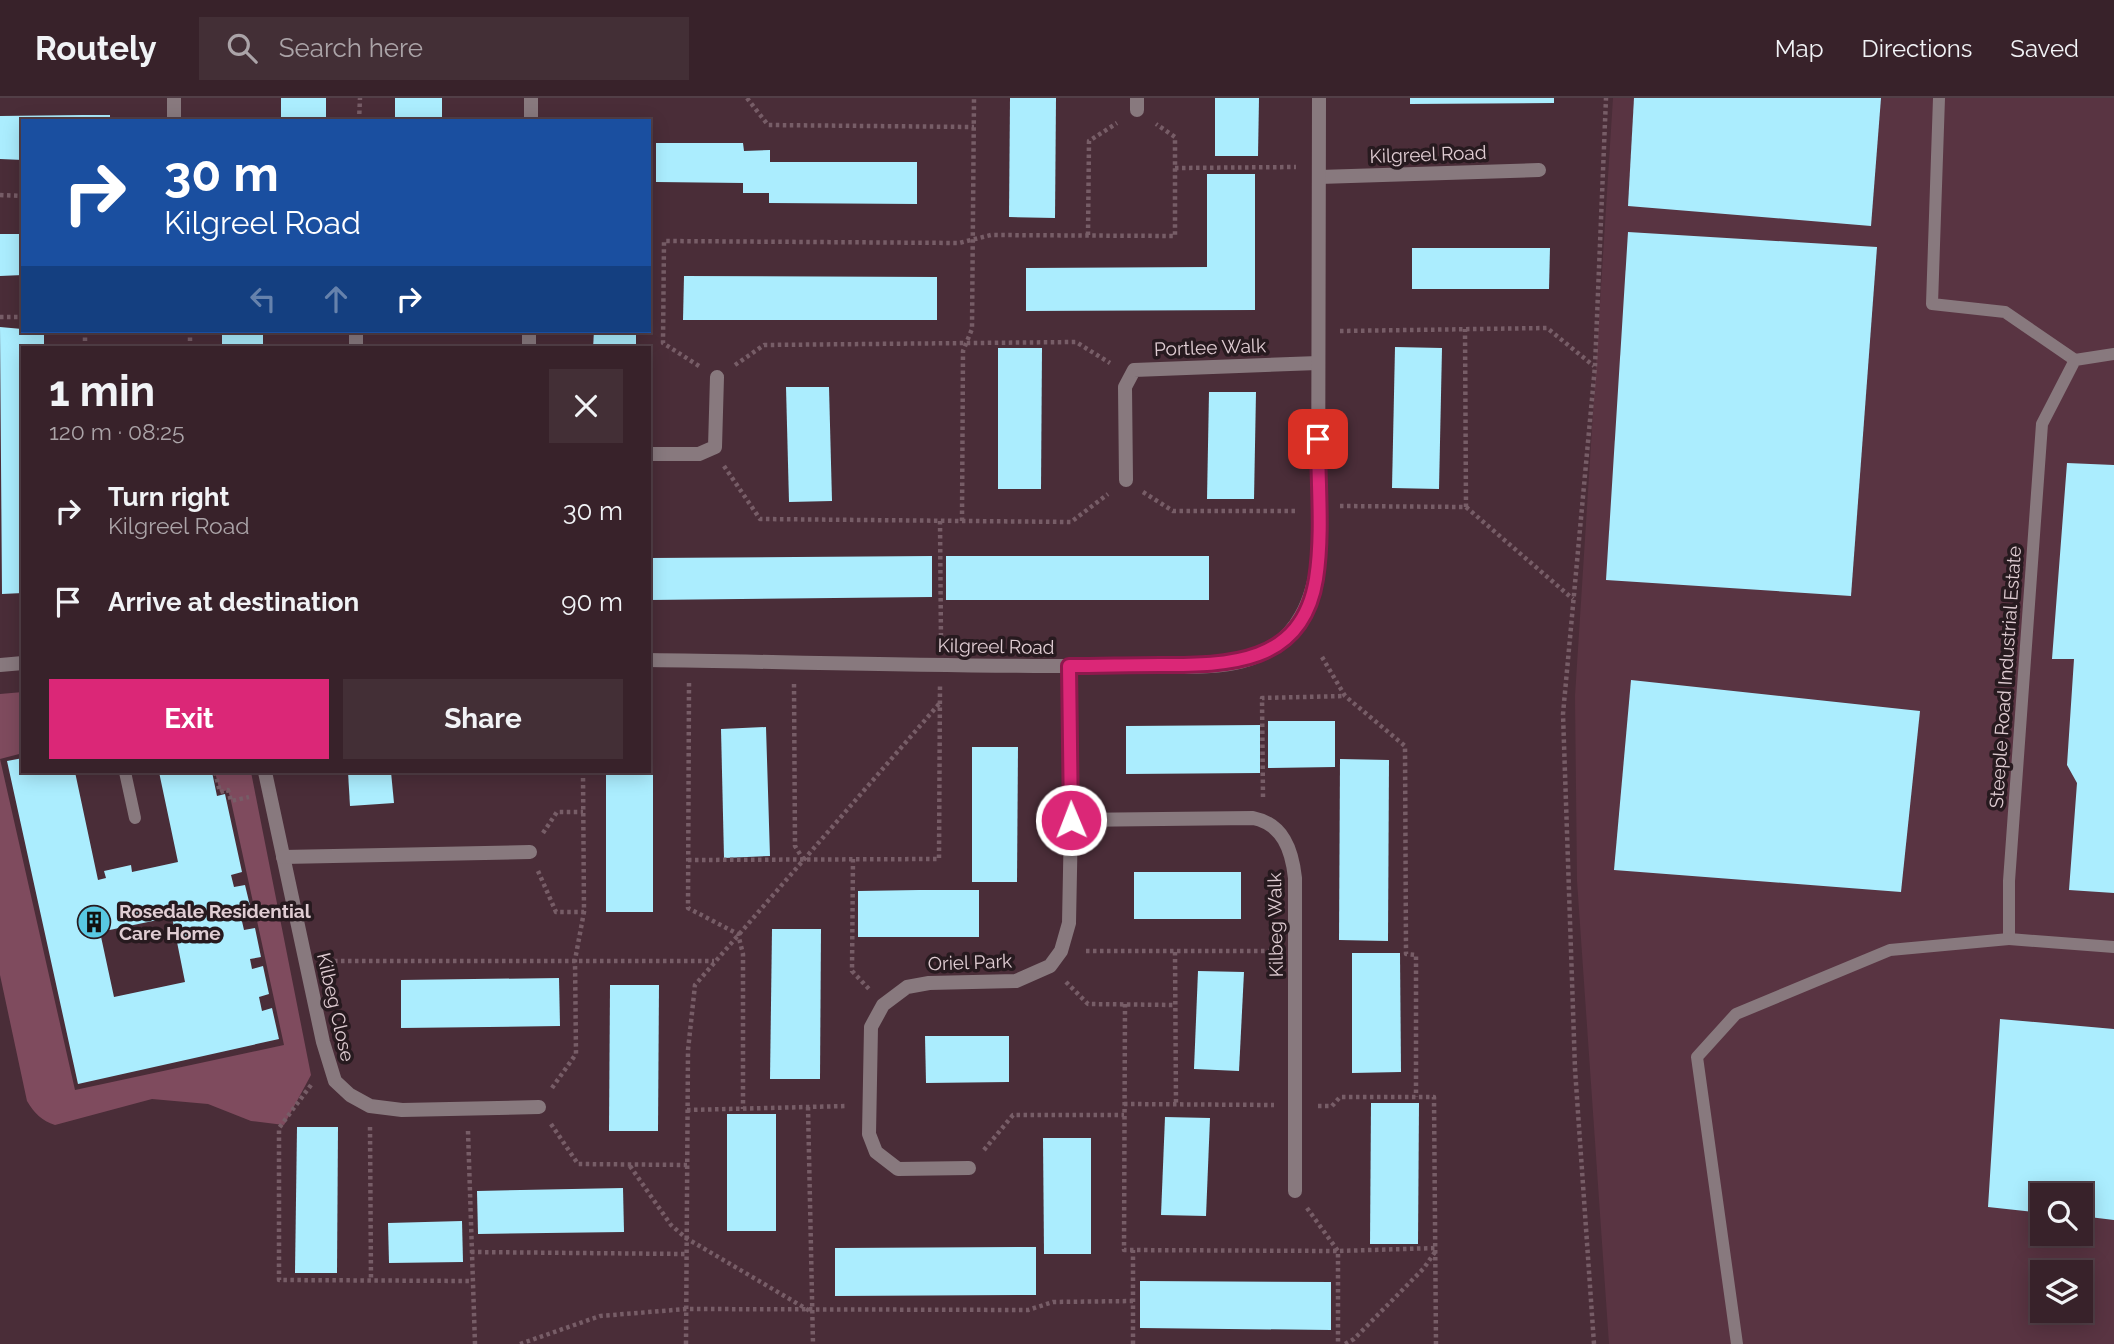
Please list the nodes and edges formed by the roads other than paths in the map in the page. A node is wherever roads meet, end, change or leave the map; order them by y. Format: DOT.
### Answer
graph roads {
  1 [pos="174,98"];
  2 [pos="531,98"];
  3 [pos="1319,98"];
  4 [pos="1939,98"];
  5 [pos="174,119"];
  6 [pos="531,119"];
  7 [pos="1539,170"];
  8 [pos="1319,172"];
  9 [pos="2114,354"];
  10 [pos="2074,360"];
  11 [pos="1318,363"];
  12 [pos="717,377"];
  13 [pos="651,454"];
  14 [pos="1126,480"];
  15 [pos="651,660"];
  16 [pos="21,663"];
  17 [pos="0,665"];
  18 [pos="1069,666"];
  19 [pos="125,773"];
  20 [pos="265,773"];
  21 [pos="135,818"];
  22 [pos="1071,820"];
  23 [pos="530,852"];
  24 [pos="283,857"];
  25 [pos="2009,939"];
  26 [pos="2114,947"];
  27 [pos="539,1107"];
  28 [pos="969,1168"];
  29 [pos="1295,1191"];
  30 [pos="1737,1344"];
  1 -- 5 [label="street"];
  2 -- 6 [label="street"];
  3 -- 8 [label="street, Kilgreel Road"];
  4 -- 10 [label="lane"];
  7 -- 8 [label="street, Kilgreel Road"];
  8 -- 11 [label="street, Kilgreel Road"];
  9 -- 10 [label="lane"];
  10 -- 25 [label="lane, Steeple Road Industrial Estate"];
  11 -- 14 [label="street, Portlee Walk"];
  11 -- 18 [label="street, Kilgreel Road"];
  12 -- 13 [label="street"];
  15 -- 18 [label="street, Kilgreel Road"];
  16 -- 17 [label="street"];
  18 -- 22 [label="street"];
  19 -- 21 [label="lane"];
  20 -- 24 [label="street, Kilbeg Close"];
  22 -- 28 [label="street, Oriel Park"];
  22 -- 29 [label="street, Kilbeg Walk"];
  23 -- 24 [label="street"];
  24 -- 27 [label="street, Kilbeg Close"];
  25 -- 26 [label="lane"];
  25 -- 30 [label="lane"];
}
